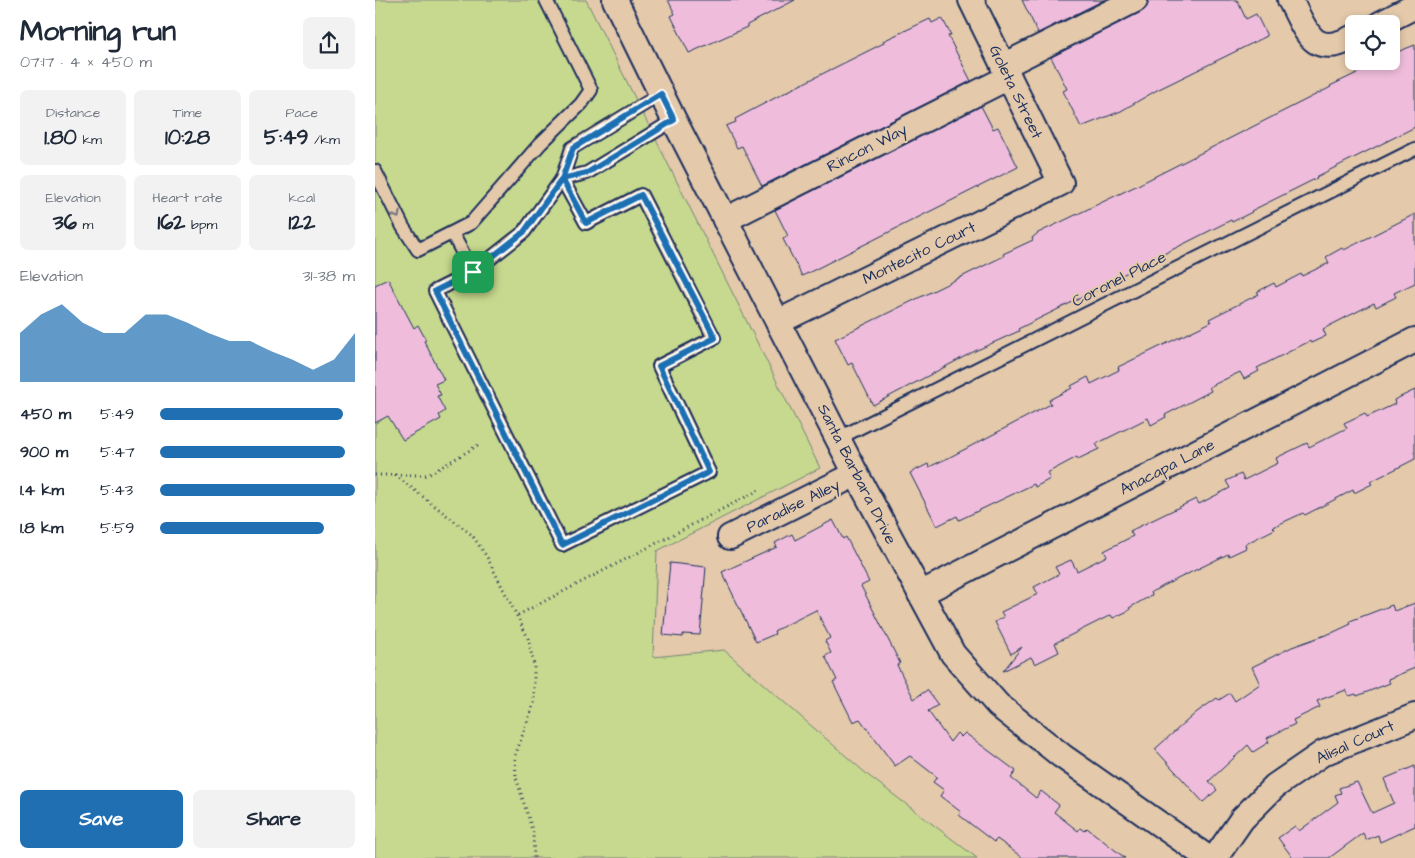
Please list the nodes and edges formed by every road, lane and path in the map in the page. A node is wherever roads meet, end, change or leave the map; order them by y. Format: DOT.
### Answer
graph roads {
  1 [pos="546,0"];
  2 [pos="615,0"];
  3 [pos="971,0"];
  4 [pos="1135,0"];
  5 [pos="1290,0"];
  6 [pos="1415,6"];
  7 [pos="1398,15"];
  8 [pos="1345,41"];
  9 [pos="1006,71"];
  10 [pos="661,94"];
  11 [pos="674,120"];
  12 [pos="1415,149"];
  13 [pos="375,171"];
  14 [pos="562,179"];
  15 [pos="1061,183"];
  16 [pos="725,220"];
  17 [pos="452,233"];
  18 [pos="473,272"];
  19 [pos="778,322"];
  20 [pos="1415,340"];
  21 [pos="839,438"];
  22 [pos="480,444"];
  23 [pos="856,474"];
  24 [pos="375,475"];
  25 [pos="395,475"];
  26 [pos="761,489"];
  27 [pos="730,537"];
  28 [pos="920,594"];
  29 [pos="518,615"];
  30 [pos="1415,716"];
  31 [pos="534,858"];
  32 [pos="1208,858"];
  33 [pos="1215,858"];
  1 -- 17 [label="lane"];
  2 -- 10 [label="street, Santa Barbara Drive"];
  3 -- 9 [label="street, Goleta Street"];
  4 -- 9 [label="street, Rincon Way"];
  5 -- 8 [label="street"];
  6 -- 7 [label="street"];
  9 -- 15 [label="street, Goleta Street"];
  9 -- 16 [label="street, Rincon Way"];
  10 -- 11 [label="street, Santa Barbara Drive"];
  10 -- 14 [label="lane"];
  11 -- 14 [label="lane"];
  11 -- 16 [label="street, Santa Barbara Drive"];
  12 -- 21 [label="lane, Coronel Place"];
  13 -- 17 [label="lane, one-way"];
  14 -- 18 [label="lane"];
  14 -- 18 [label="lane"];
  15 -- 19 [label="street, Montecito Court"];
  16 -- 19 [label="street, Santa Barbara Drive"];
  17 -- 18 [label="lane"];
  19 -- 21 [label="street, Santa Barbara Drive"];
  20 -- 28 [label="street, Anacapa Lane"];
  21 -- 23 [label="street, Santa Barbara Drive"];
  22 -- 25 [label="path"];
  23 -- 27 [label="street, Paradise Alley"];
  23 -- 28 [label="street, Santa Barbara Drive"];
  24 -- 25 [label="path"];
  25 -- 29 [label="path"];
  26 -- 29 [label="path"];
  28 -- 32 [label="street, Santa Barbara Drive"];
  29 -- 31 [label="path"];
  30 -- 33 [label="street, Alisal Court"];
}
